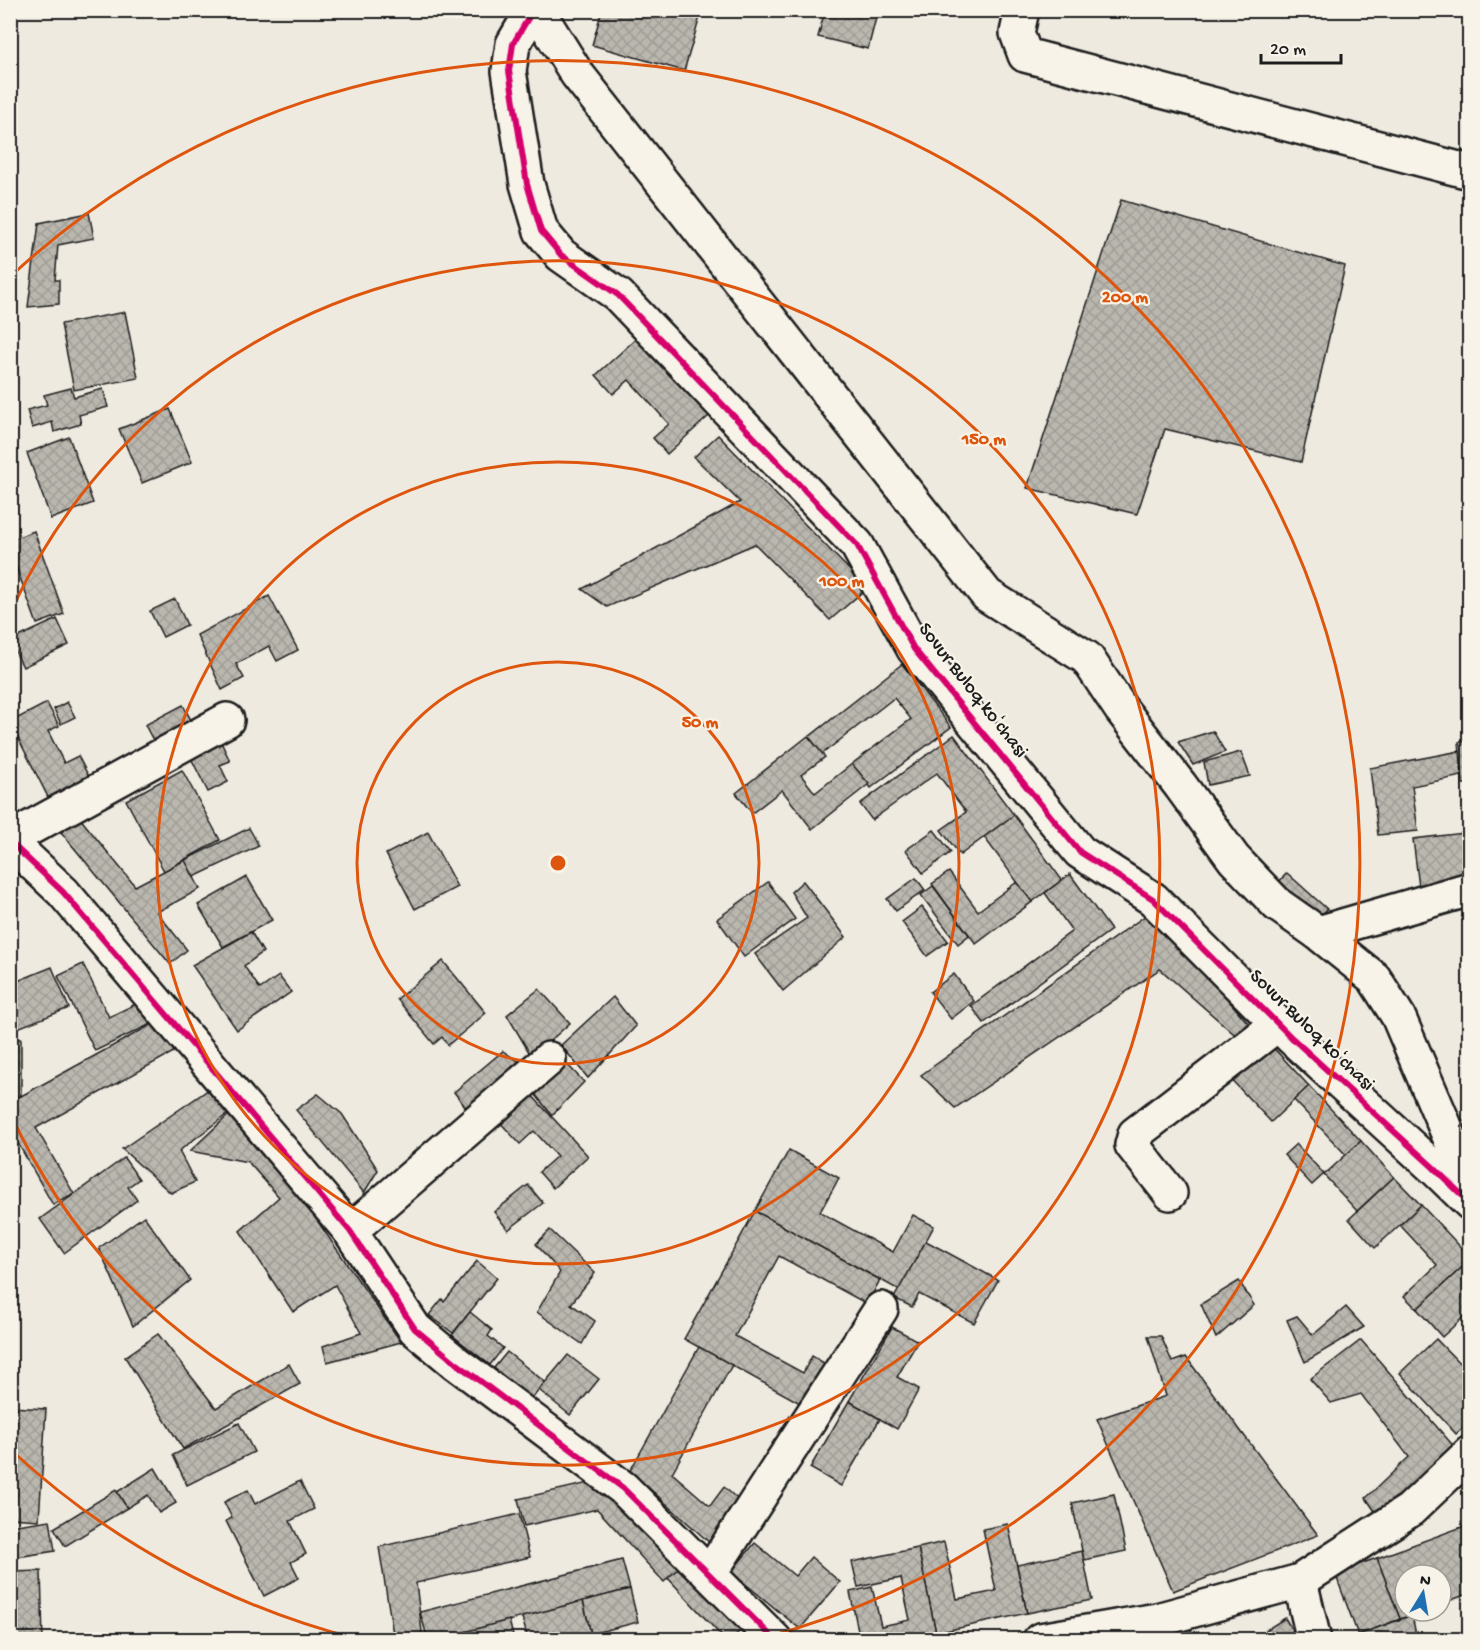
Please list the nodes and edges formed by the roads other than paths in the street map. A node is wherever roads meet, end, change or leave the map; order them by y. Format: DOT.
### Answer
graph roads {
  1 [pos="535,10"];
  2 [pos="1022,10"];
  3 [pos="1470,172"];
  4 [pos="227,720"];
  5 [pos="10,840"];
  6 [pos="1470,889"];
  7 [pos="1318,933"];
  8 [pos="1278,1024"];
  9 [pos="549,1059"];
  10 [pos="1463,1156"];
  11 [pos="1470,1185"];
  12 [pos="1170,1193"];
  13 [pos="1470,1203"];
  14 [pos="350,1231"];
  15 [pos="881,1309"];
  16 [pos="1470,1453"];
  17 [pos="710,1572"];
  18 [pos="1300,1581"];
  19 [pos="775,1640"];
  20 [pos="1040,1640"];
  21 [pos="1314,1640"];
  1 -- 7 [label="street"];
  1 -- 8 [label="street, Sovur Buloq koʻchasi"];
  2 -- 3 [label="street"];
  4 -- 5 [label="street"];
  5 -- 14 [label="street"];
  6 -- 7 [label="street"];
  7 -- 10 [label="street"];
  8 -- 12 [label="street"];
  8 -- 13 [label="street, Sovur Buloq koʻchasi"];
  9 -- 14 [label="street"];
  10 -- 11 [label="street"];
  14 -- 17 [label="street"];
  15 -- 17 [label="street"];
  16 -- 18 [label="street"];
  17 -- 19 [label="street"];
  18 -- 20 [label="street"];
  18 -- 21 [label="street"];
}
